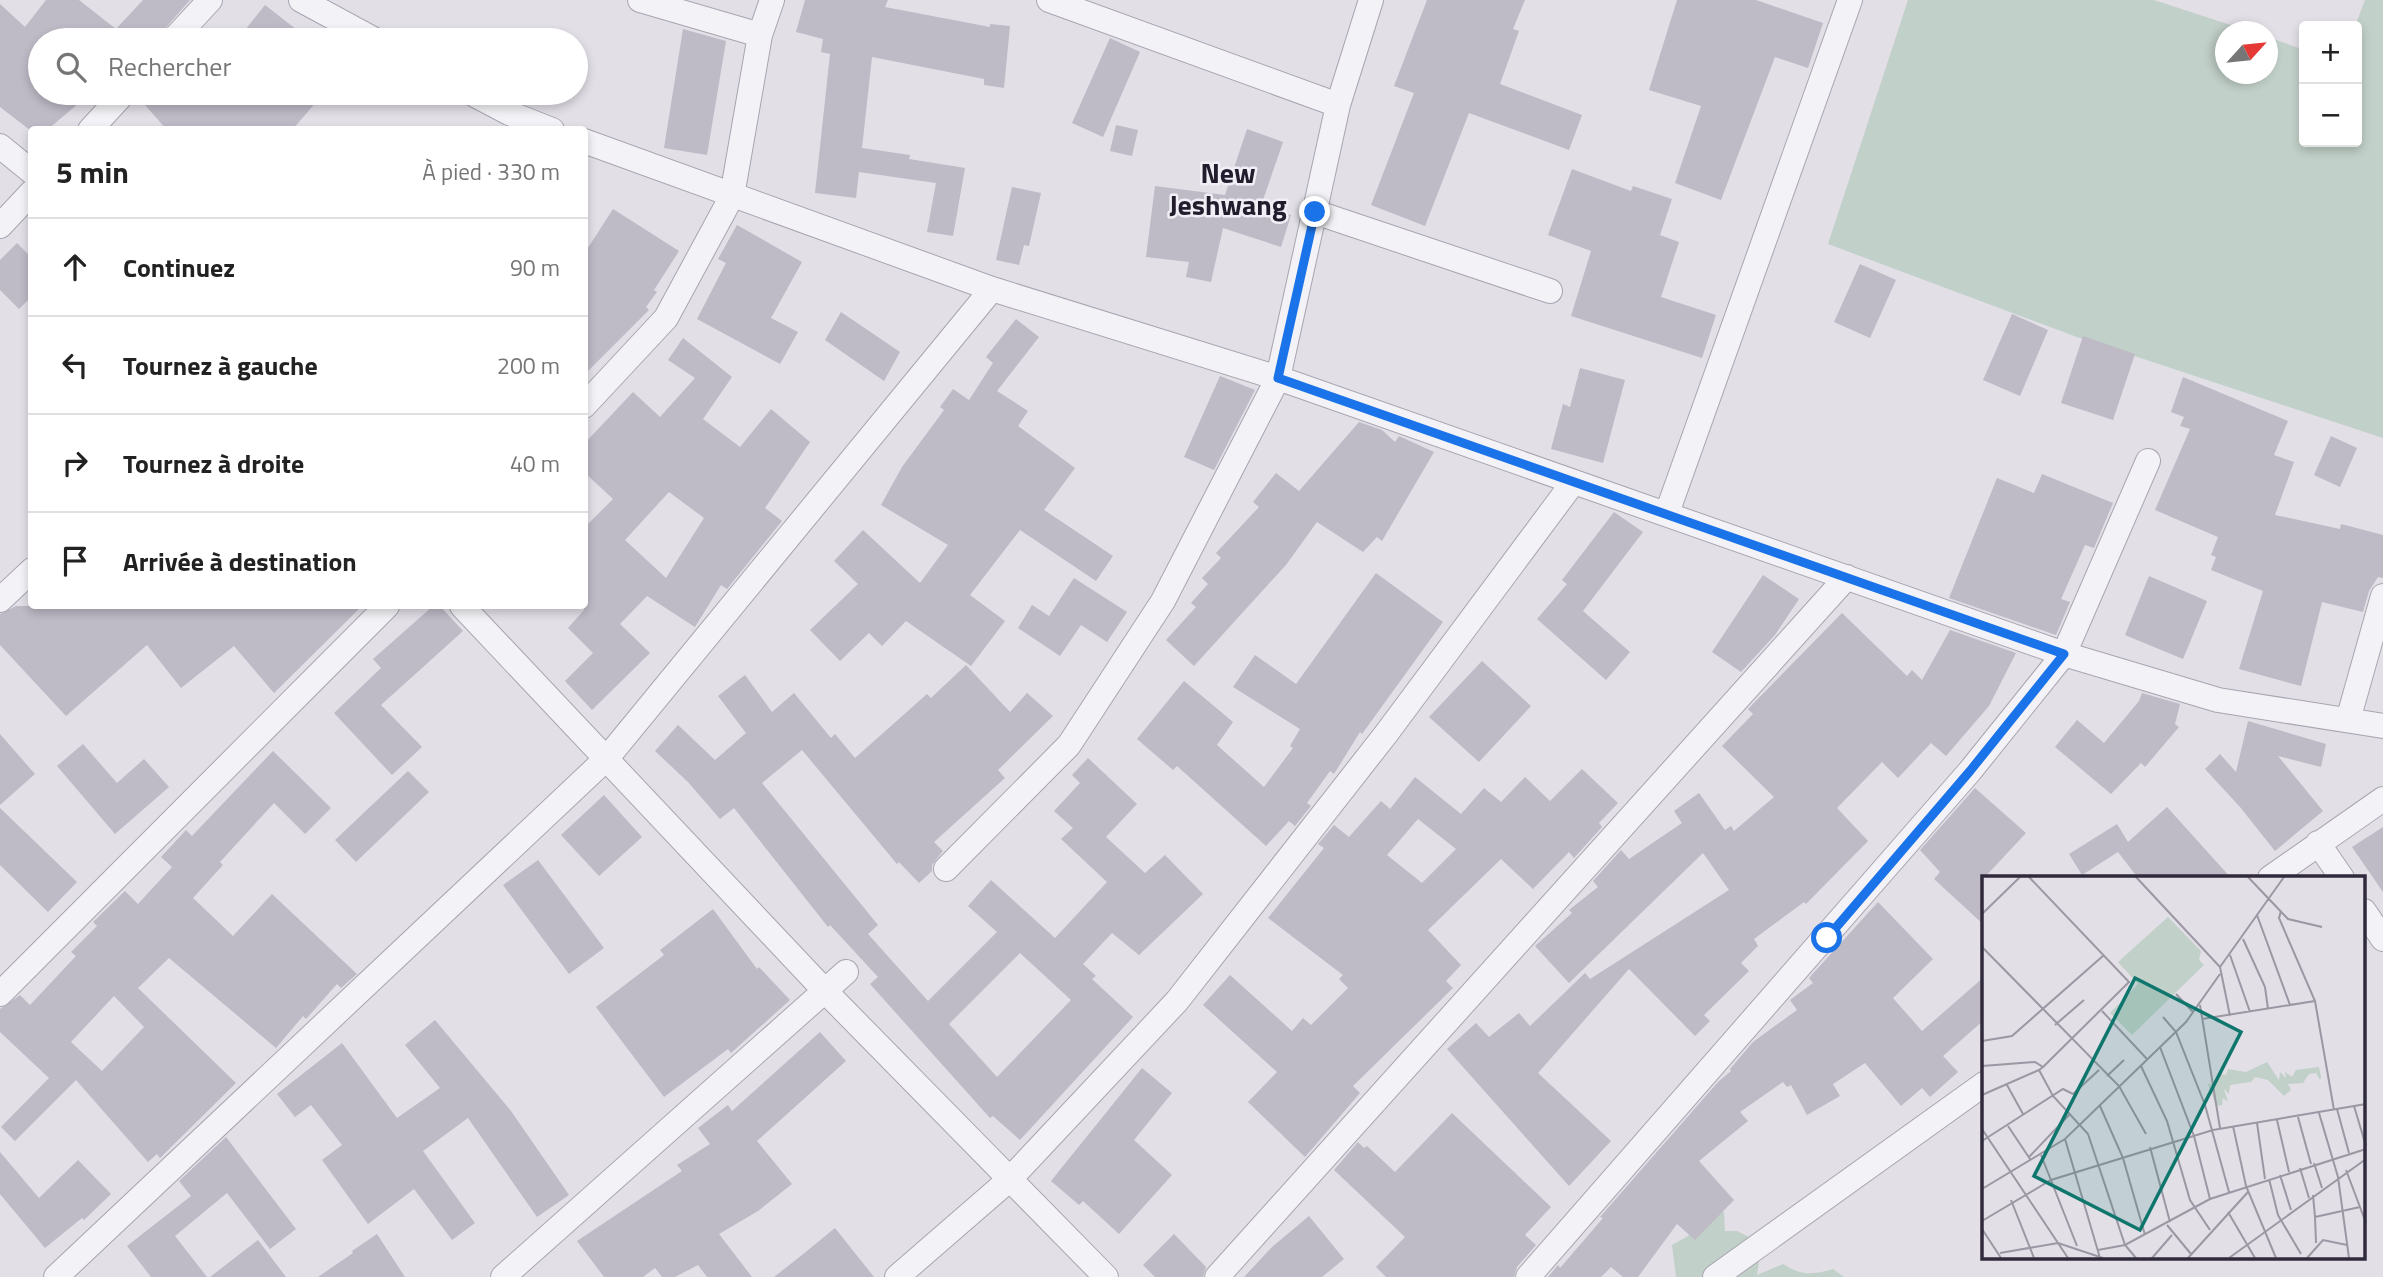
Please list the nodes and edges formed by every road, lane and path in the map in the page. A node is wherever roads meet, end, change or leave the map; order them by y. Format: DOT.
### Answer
graph roads {
  1 [pos="210,0"];
  2 [pos="301,0"];
  3 [pos="640,0"];
  4 [pos="772,0"];
  5 [pos="1049,0"];
  6 [pos="1371,0"];
  7 [pos="1850,0"];
  8 [pos="184,28"];
  9 [pos="353,28"];
  10 [pos="760,35"];
  11 [pos="113,105"];
  12 [pos="484,105"];
  13 [pos="1338,105"];
  14 [pos="501,121"];
  15 [pos="94,126"];
  16 [pos="529,126"];
  17 [pos="588,142"];
  18 [pos="0,146"];
  19 [pos="28,169"];
  20 [pos="28,196"];
  21 [pos="732,196"];
  22 [pos="1315,212"];
  23 [pos="0,226"];
  24 [pos="992,289"];
  25 [pos="1550,291"];
  26 [pos="1278,378"];
  27 [pos="588,402"];
  28 [pos="2148,461"];
  29 [pos="1572,484"];
  30 [pos="1667,513"];
  31 [pos="28,574"];
  32 [pos="1847,577"];
  33 [pos="2383,596"];
  34 [pos="0,600"];
  35 [pos="384,609"];
  36 [pos="465,609"];
  37 [pos="2064,654"];
  38 [pos="2348,720"];
  39 [pos="2383,726"];
  40 [pos="607,758"];
  41 [pos="2383,799"];
  42 [pos="2318,843"];
  43 [pos="946,870"];
  44 [pos="2273,876"];
  45 [pos="2341,876"];
  46 [pos="2366,914"];
  47 [pos="2383,939"];
  48 [pos="846,972"];
  49 [pos="826,992"];
  50 [pos="0,994"];
  51 [pos="1982,1085"];
  52 [pos="1010,1179"];
  53 [pos="56,1277"];
  54 [pos="503,1277"];
  55 [pos="897,1277"];
  56 [pos="1106,1277"];
  57 [pos="1217,1277"];
  58 [pos="1528,1277"];
  59 [pos="1715,1277"];
  1 -- 8 [label="street"];
  2 -- 9 [label="street"];
  3 -- 10 [label="street"];
  4 -- 10 [label="street"];
  5 -- 13 [label="street"];
  6 -- 13 [label="street"];
  7 -- 30 [label="street"];
  10 -- 21 [label="street"];
  11 -- 15 [label="street"];
  12 -- 14 [label="street"];
  13 -- 22 [label="street"];
  14 -- 16 [label="street"];
  17 -- 21 [label="street"];
  18 -- 19 [label="street"];
  20 -- 23 [label="street"];
  21 -- 24 [label="street"];
  21 -- 27 [label="street"];
  22 -- 25 [label="street"];
  22 -- 26 [label="street"];
  24 -- 26 [label="street"];
  24 -- 40 [label="street"];
  26 -- 29 [label="street"];
  26 -- 43 [label="street"];
  28 -- 37 [label="street"];
  29 -- 30 [label="street"];
  29 -- 52 [label="street"];
  30 -- 32 [label="street"];
  31 -- 34 [label="street"];
  32 -- 37 [label="street"];
  32 -- 57 [label="street"];
  33 -- 38 [label="street"];
  35 -- 50 [label="street"];
  36 -- 40 [label="street"];
  37 -- 38 [label="street"];
  37 -- 58 [label="street"];
  38 -- 39 [label="street"];
  40 -- 49 [label="street"];
  40 -- 53 [label="street"];
  41 -- 42 [label="street"];
  42 -- 44 [label="street"];
  42 -- 45 [label="street"];
  46 -- 47 [label="street"];
  48 -- 49 [label="street"];
  49 -- 52 [label="street"];
  49 -- 54 [label="street"];
  51 -- 59 [label="street"];
  52 -- 55 [label="street"];
  52 -- 56 [label="street"];
}
